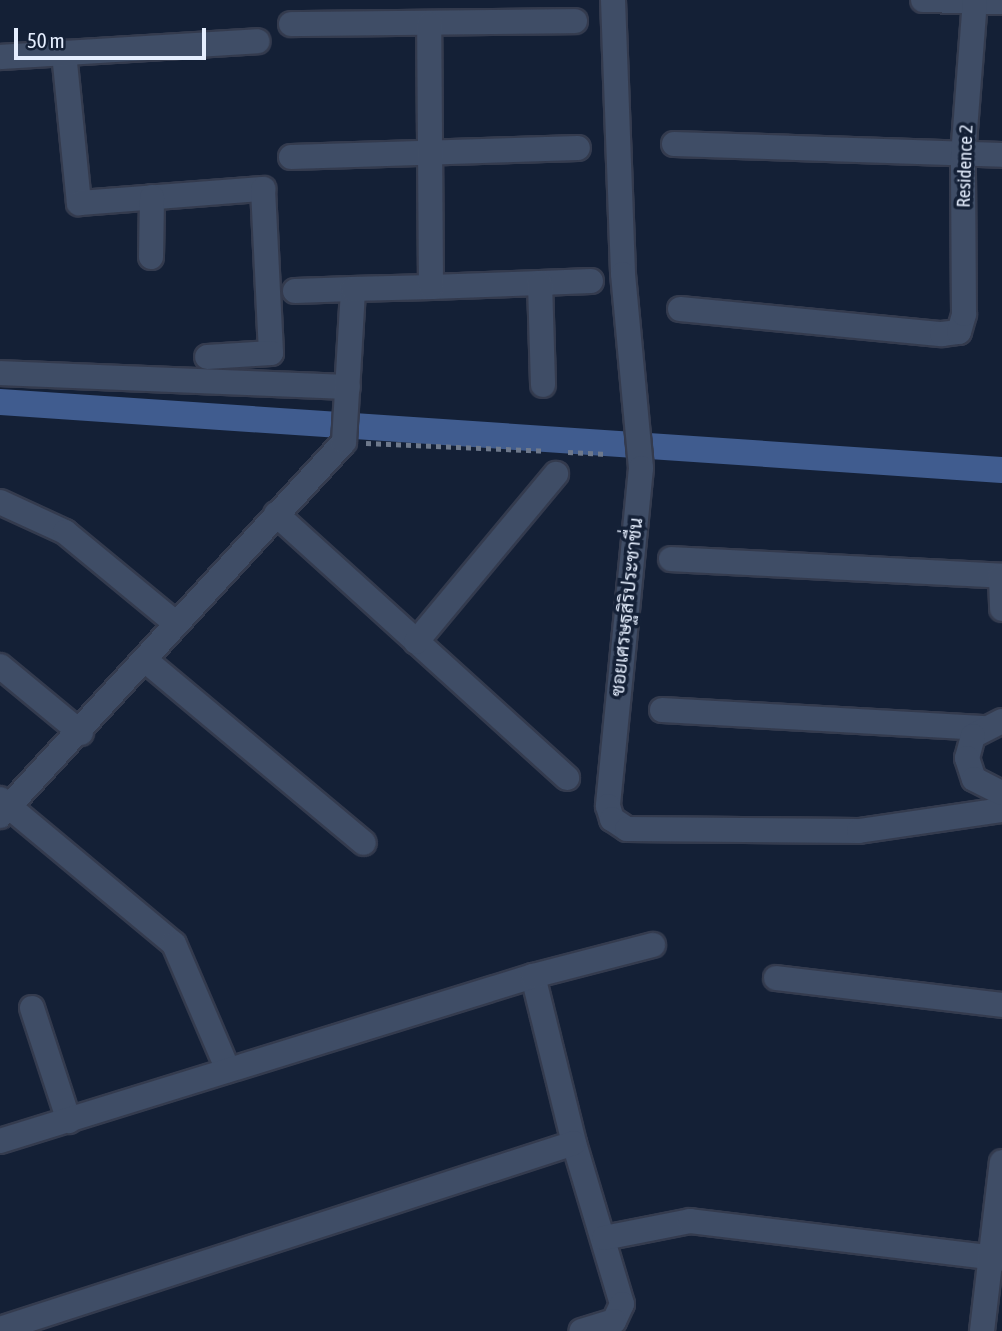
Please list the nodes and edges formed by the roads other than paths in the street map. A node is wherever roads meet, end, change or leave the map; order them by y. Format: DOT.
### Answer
graph roads {
  1 [pos="613,0"];
  2 [pos="923,0"];
  3 [pos="975,2"];
  4 [pos="1002,2"];
  5 [pos="575,21"];
  6 [pos="292,24"];
  7 [pos="429,24"];
  8 [pos="258,41"];
  9 [pos="64,53"];
  10 [pos="0,57"];
  11 [pos="674,144"];
  12 [pos="578,148"];
  13 [pos="428,155"];
  14 [pos="1002,155"];
  15 [pos="963,156"];
  16 [pos="292,158"];
  17 [pos="152,197"];
  18 [pos="151,257"];
  19 [pos="591,281"];
  20 [pos="540,283"];
  21 [pos="430,287"];
  22 [pos="353,289"];
  23 [pos="295,291"];
  24 [pos="680,309"];
  25 [pos="207,357"];
  26 [pos="0,373"];
  27 [pos="543,385"];
  28 [pos="348,396"];
  29 [pos="558,459"];
  30 [pos="0,502"];
  31 [pos="276,514"];
  32 [pos="671,559"];
  33 [pos="1002,576"];
  34 [pos="1002,609"];
  35 [pos="174,622"];
  36 [pos="416,642"];
  37 [pos="145,660"];
  38 [pos="0,666"];
  39 [pos="662,710"];
  40 [pos="992,724"];
  41 [pos="80,733"];
  42 [pos="567,778"];
  43 [pos="1002,793"];
  44 [pos="3,807"];
  45 [pos="1002,810"];
  46 [pos="364,843"];
  47 [pos="653,945"];
  48 [pos="533,976"];
  49 [pos="776,978"];
  50 [pos="1002,1005"];
  51 [pos="32,1008"];
  52 [pos="228,1070"];
  53 [pos="69,1121"];
  54 [pos="0,1141"];
  55 [pos="574,1143"];
  56 [pos="1002,1162"];
  57 [pos="604,1238"];
  58 [pos="996,1259"];
  59 [pos="0,1329"];
  60 [pos="582,1331"];
  61 [pos="982,1331"];
  1 -- 45 [label="street, ซอยเศรษฐสิริประชาชื่น"];
  2 -- 3 [label="street"];
  3 -- 4 [label="street"];
  3 -- 15 [label="street, Residence 2"];
  5 -- 7 [label="street"];
  6 -- 7 [label="street"];
  7 -- 13 [label="street"];
  8 -- 9 [label="street"];
  9 -- 10 [label="street"];
  9 -- 17 [label="street"];
  11 -- 15 [label="street"];
  12 -- 13 [label="street"];
  13 -- 16 [label="street"];
  13 -- 21 [label="street"];
  14 -- 15 [label="street"];
  15 -- 24 [label="street, Residence 2"];
  17 -- 18 [label="street"];
  17 -- 25 [label="street"];
  19 -- 20 [label="street"];
  20 -- 21 [label="street"];
  20 -- 27 [label="street"];
  21 -- 22 [label="street"];
  22 -- 23 [label="street"];
  22 -- 28 [label="street"];
  26 -- 28 [label="street"];
  28 -- 31 [label="street"];
  29 -- 36 [label="street"];
  30 -- 35 [label="street"];
  31 -- 35 [label="street"];
  31 -- 36 [label="street"];
  32 -- 33 [label="street"];
  33 -- 34 [label="street"];
  35 -- 37 [label="street"];
  36 -- 42 [label="street"];
  37 -- 41 [label="street"];
  37 -- 46 [label="street"];
  38 -- 41 [label="street"];
  39 -- 40 [label="street"];
  40 -- 43 [label="street"];
  41 -- 44 [label="street"];
  44 -- 52 [label="street"];
  47 -- 48 [label="street"];
  48 -- 52 [label="street"];
  48 -- 55 [label="street"];
  49 -- 50 [label="street"];
  51 -- 53 [label="street"];
  52 -- 53 [label="street"];
  53 -- 54 [label="street"];
  55 -- 57 [label="street"];
  55 -- 59 [label="street"];
  56 -- 58 [label="street"];
  57 -- 58 [label="street"];
  57 -- 60 [label="street"];
  58 -- 61 [label="street"];
}
